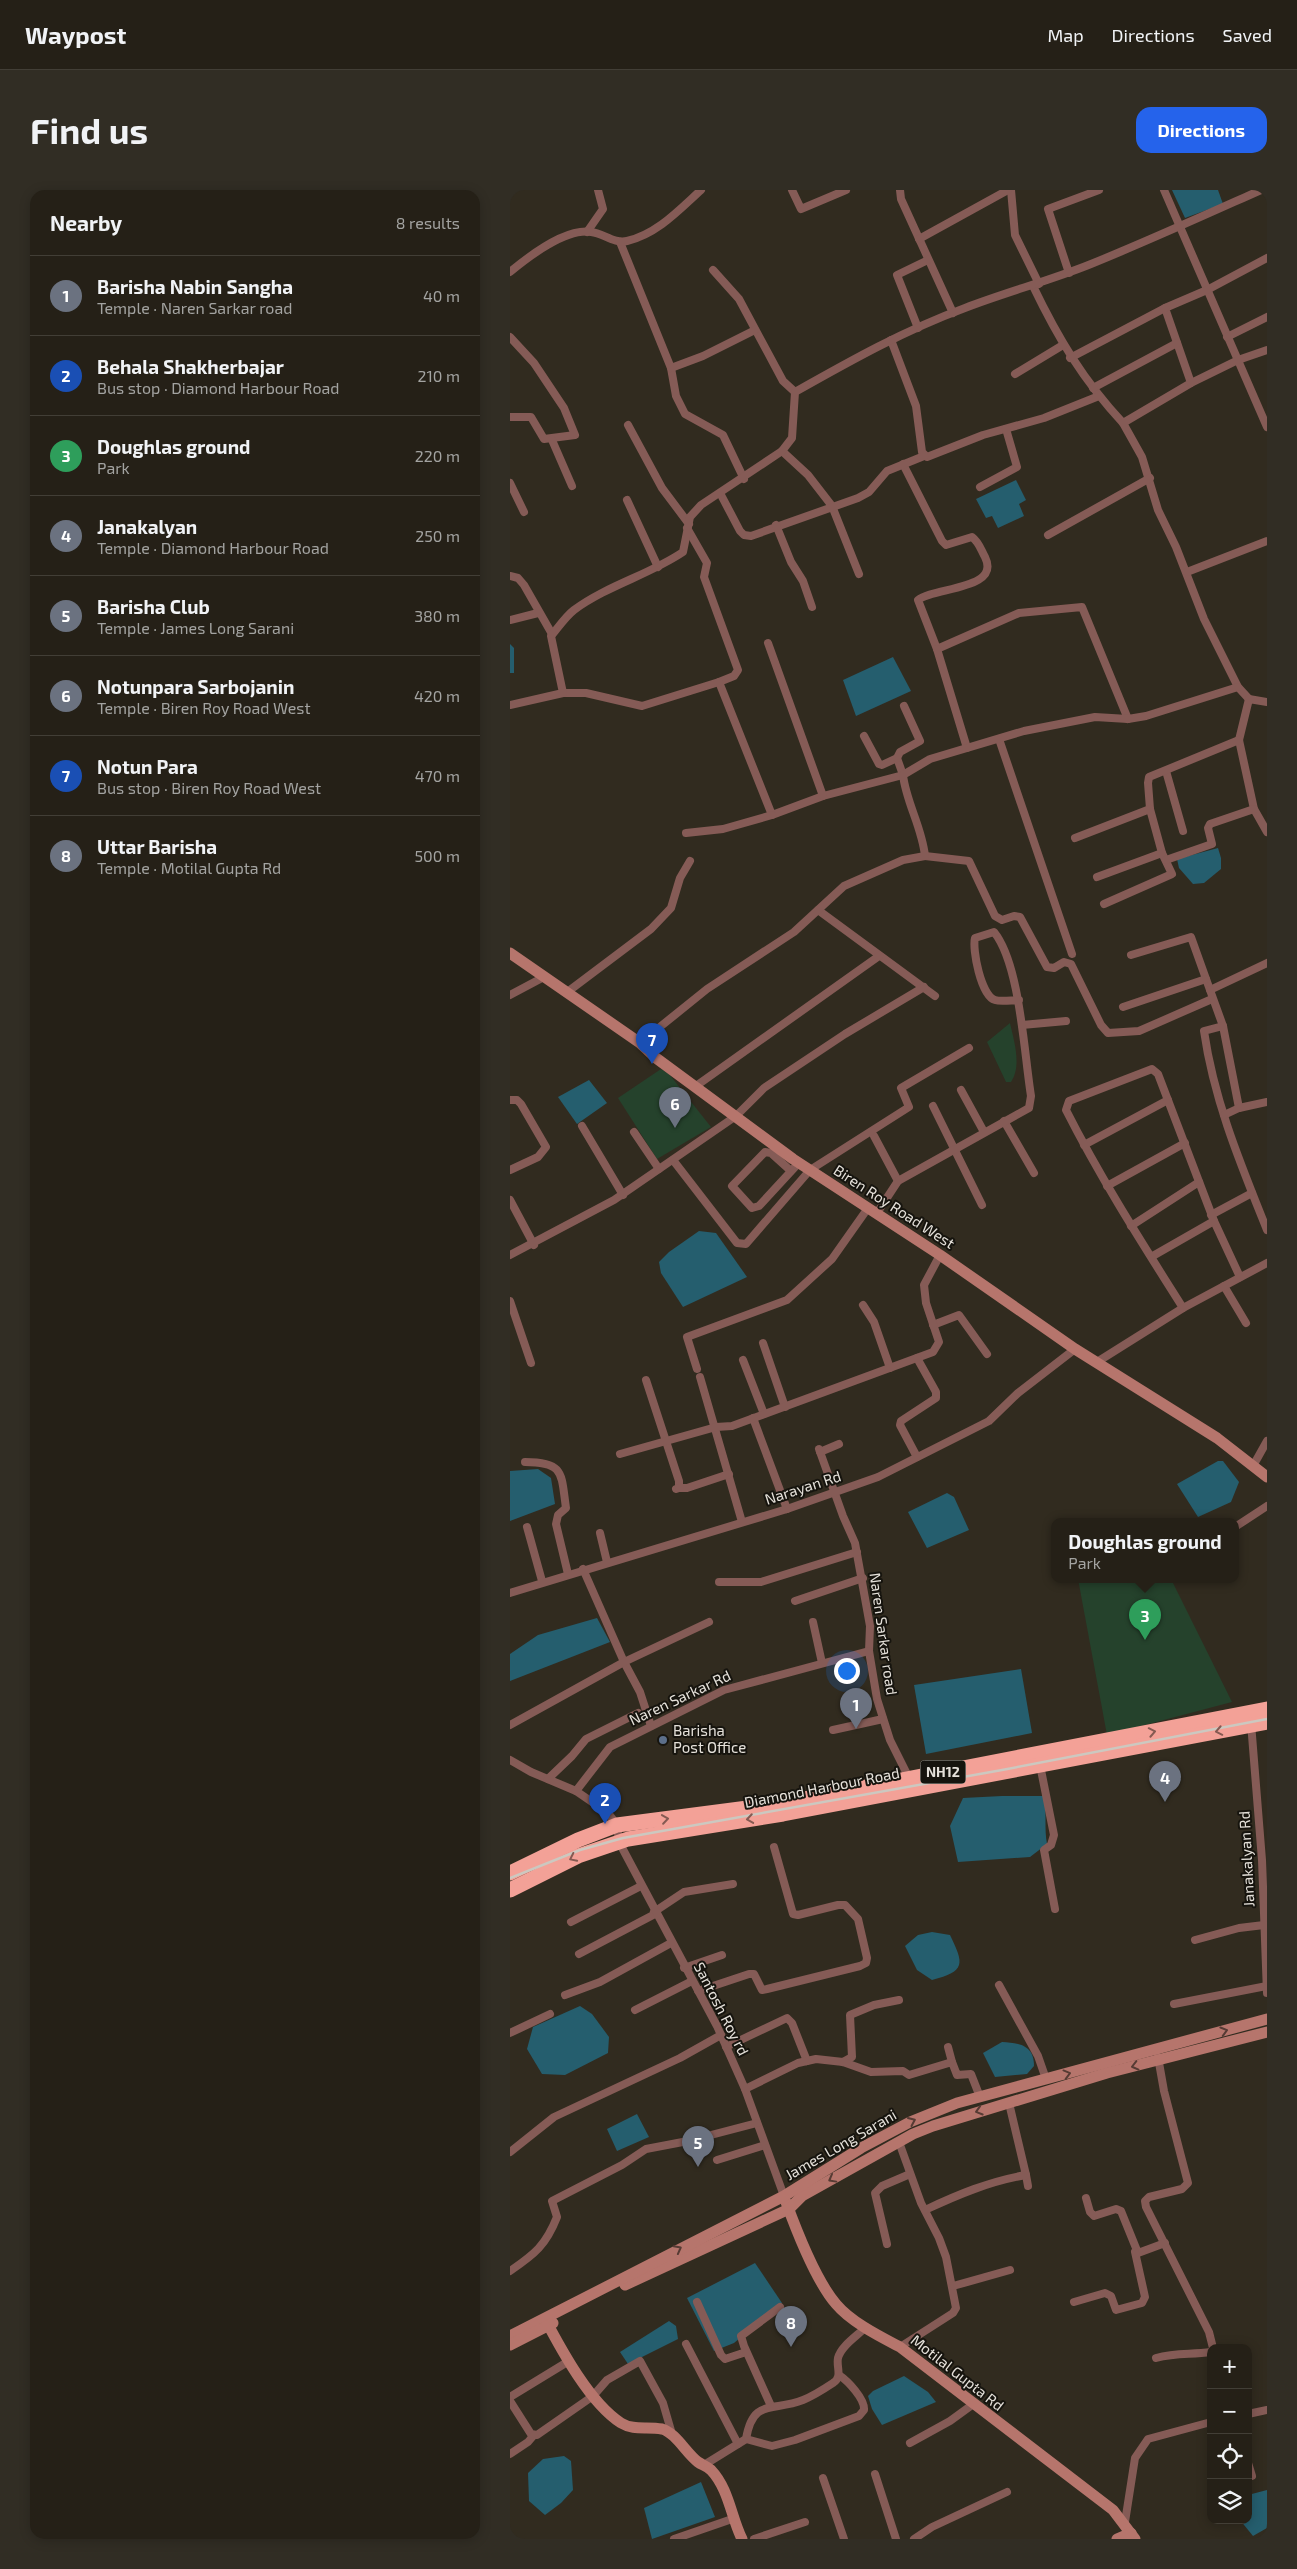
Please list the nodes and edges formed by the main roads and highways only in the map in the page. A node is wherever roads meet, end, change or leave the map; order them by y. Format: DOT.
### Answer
graph roads {
  1 [pos="510,953"];
  2 [pos="1267,1477"];
  3 [pos="1267,1709"];
  4 [pos="1250,1719"];
  5 [pos="1267,1722"];
  6 [pos="712,1819"];
  7 [pos="510,1873"];
  8 [pos="510,1890"];
  9 [pos="1267,2019"];
  10 [pos="1267,2032"];
  11 [pos="1158,2055"];
  12 [pos="784,2196"];
  13 [pos="789,2209"];
  14 [pos="576,2307"];
  15 [pos="546,2322"];
  16 [pos="510,2336"];
  17 [pos="510,2345"];
  18 [pos="1133,2536"];
  19 [pos="742,2539"];
  20 [pos="1117,2539"];
  1 -- 2 [label="main road, Biren Roy Road West"];
  3 -- 4 [label="highway, Diamond Harbour Road / NH12"];
  4 -- 5 [label="highway, Diamond Harbour Road / NH12"];
  6 -- 4 [label="highway, Diamond Harbour Road / NH12, one-way"];
  4 -- 6 [label="highway, Diamond Harbour Road / NH12, one-way"];
  7 -- 6 [label="highway, Diamond Harbour Road / NH12, one-way"];
  6 -- 8 [label="highway, Diamond Harbour Road / NH12, one-way"];
  11 -- 9 [label="main road, James Long Sarani, one-way"];
  10 -- 11 [label="main road"];
  12 -- 11 [label="main road, James Long Sarani, one-way"];
  11 -- 13 [label="main road, one-way"];
  12 -- 13 [label="main road, Motilal Gupta Rd"];
  14 -- 12 [label="main road, James Long Sarani, one-way"];
  13 -- 14 [label="main road"];
  13 -- 18 [label="main road, Motilal Gupta Rd"];
  14 -- 15 [label="main road, James Long Sarani"];
  15 -- 16 [label="main road, James Long Sarani"];
  15 -- 17 [label="main road"];
  15 -- 19 [label="main road"];
  18 -- 20 [label="main road"];
}
